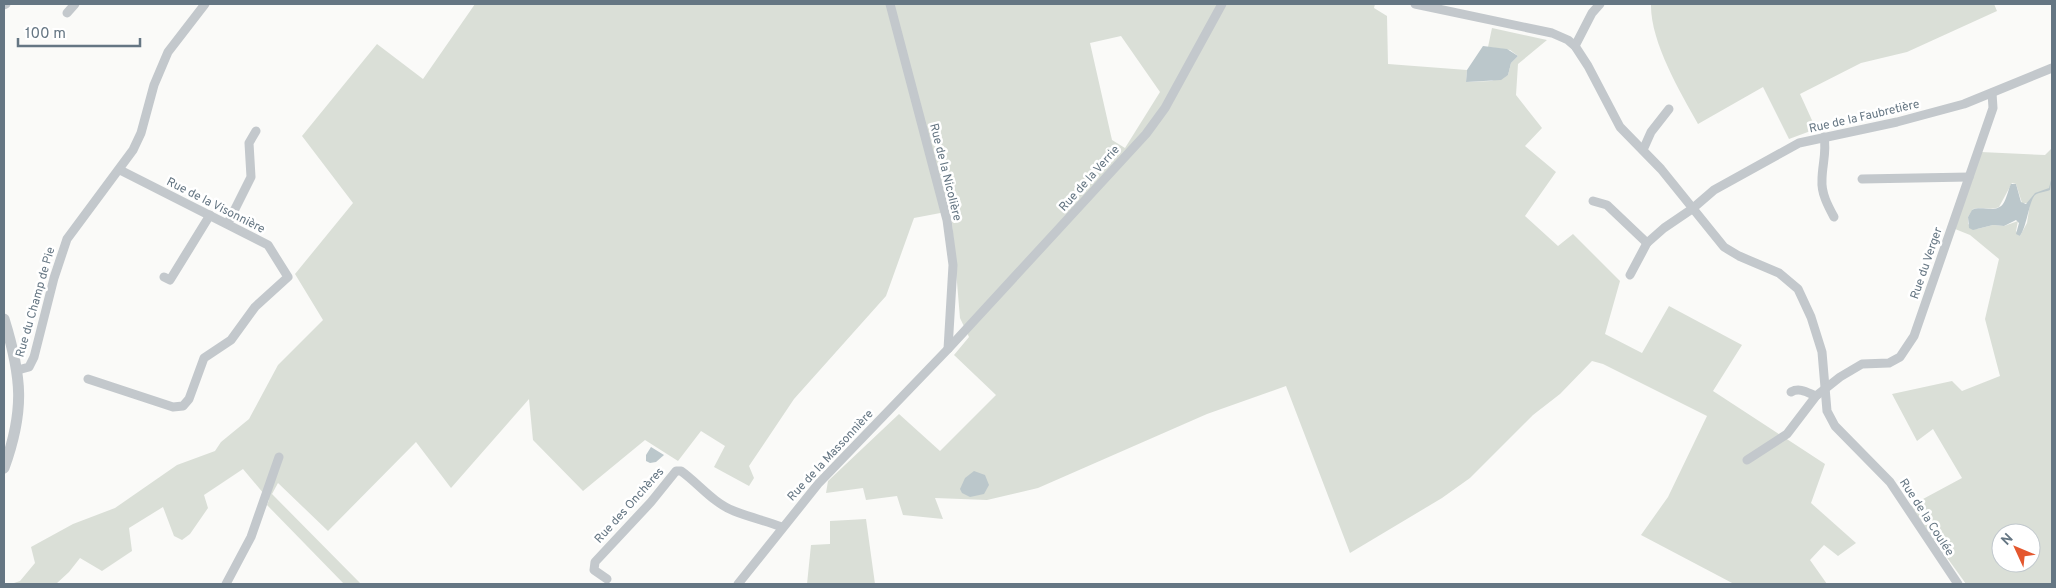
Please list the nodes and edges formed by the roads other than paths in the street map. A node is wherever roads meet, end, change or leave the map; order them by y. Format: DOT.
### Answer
graph roads {
  1 [pos="75,4"];
  2 [pos="205,4"];
  3 [pos="890,4"];
  4 [pos="1222,4"];
  5 [pos="1415,4"];
  6 [pos="1600,4"];
  7 [pos="67,13"];
  8 [pos="1575,46"];
  9 [pos="2052,68"];
  10 [pos="1992,93"];
  11 [pos="1668,109"];
  12 [pos="256,131"];
  13 [pos="1824,136"];
  14 [pos="1643,150"];
  15 [pos="120,170"];
  16 [pos="1969,177"];
  17 [pos="1862,179"];
  18 [pos="1593,201"];
  19 [pos="1692,209"];
  20 [pos="210,215"];
  21 [pos="1834,217"];
  22 [pos="228,223"];
  23 [pos="1647,243"];
  24 [pos="1630,274"];
  25 [pos="164,277"];
  26 [pos="4,319"];
  27 [pos="948,350"];
  28 [pos="18,370"];
  29 [pos="88,379"];
  30 [pos="1825,391"];
  31 [pos="1791,392"];
  32 [pos="1816,396"];
  33 [pos="279,457"];
  34 [pos="1747,460"];
  35 [pos="4,468"];
  36 [pos="782,527"];
  37 [pos="607,579"];
  38 [pos="226,584"];
  39 [pos="738,584"];
  40 [pos="1958,584"];
  1 -- 7 [label="street"];
  2 -- 15 [label="street, Rue du Champ de Pie"];
  3 -- 27 [label="street, Rue de la Nicolière"];
  4 -- 27 [label="street, Rue de la Verrie"];
  5 -- 8 [label="street"];
  6 -- 8 [label="street"];
  8 -- 14 [label="street"];
  9 -- 10 [label="street, Rue de la Faubretière"];
  10 -- 13 [label="street, Rue de la Faubretière"];
  10 -- 16 [label="street, Rue du Verger"];
  11 -- 14 [label="street"];
  12 -- 22 [label="street"];
  13 -- 19 [label="street, Rue de la Faubretière"];
  13 -- 21 [label="street"];
  14 -- 19 [label="street"];
  15 -- 20 [label="street, Rue de la Visonnière"];
  15 -- 28 [label="street, Rue du Champ de Pie"];
  16 -- 17 [label="street"];
  16 -- 30 [label="street, Rue du Verger"];
  18 -- 23 [label="street"];
  19 -- 23 [label="street, Rue de la Faubretière"];
  19 -- 30 [label="street, Rue de la Coulée"];
  20 -- 22 [label="street, Rue de la Visonnière"];
  20 -- 25 [label="street"];
  22 -- 29 [label="street, Rue de la Visonnière"];
  23 -- 24 [label="street"];
  26 -- 28 [label="street"];
  27 -- 36 [label="street, Rue de la Massonnière"];
  28 -- 35 [label="street"];
  30 -- 32 [label="street, Rue du Verger"];
  30 -- 40 [label="street, Rue de la Coulée"];
  31 -- 32 [label="street"];
  32 -- 34 [label="street"];
  33 -- 38 [label="street"];
  36 -- 37 [label="street, Rue des Onchères"];
  36 -- 39 [label="street, Rue de la Massonnière"];
}
